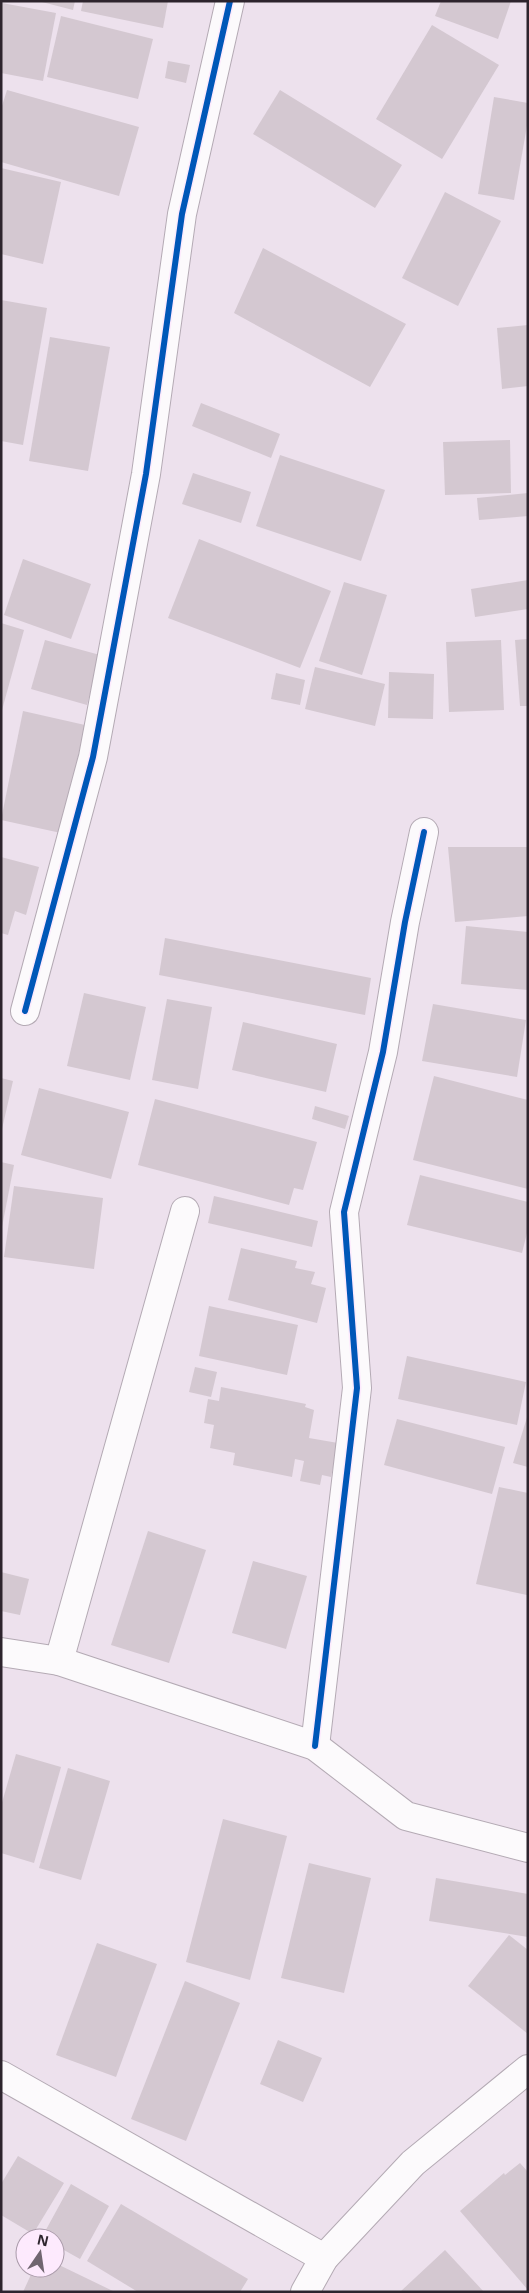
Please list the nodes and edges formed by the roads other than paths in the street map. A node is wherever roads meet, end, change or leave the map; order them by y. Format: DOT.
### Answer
graph roads {
  1 [pos="230,1"];
  2 [pos="424,832"];
  3 [pos="24,1011"];
  4 [pos="185,1211"];
  5 [pos="1,1652"];
  6 [pos="59,1661"];
  7 [pos="315,1746"];
  8 [pos="528,1848"];
  9 [pos="528,2069"];
  10 [pos="1,2075"];
  11 [pos="324,2258"];
  12 [pos="305,2292"];
  1 -- 3 [label="street"];
  2 -- 7 [label="street"];
  4 -- 6 [label="street"];
  5 -- 6 [label="street"];
  6 -- 7 [label="street"];
  7 -- 8 [label="street"];
  9 -- 11 [label="street"];
  10 -- 11 [label="street"];
  11 -- 12 [label="street"];
}
